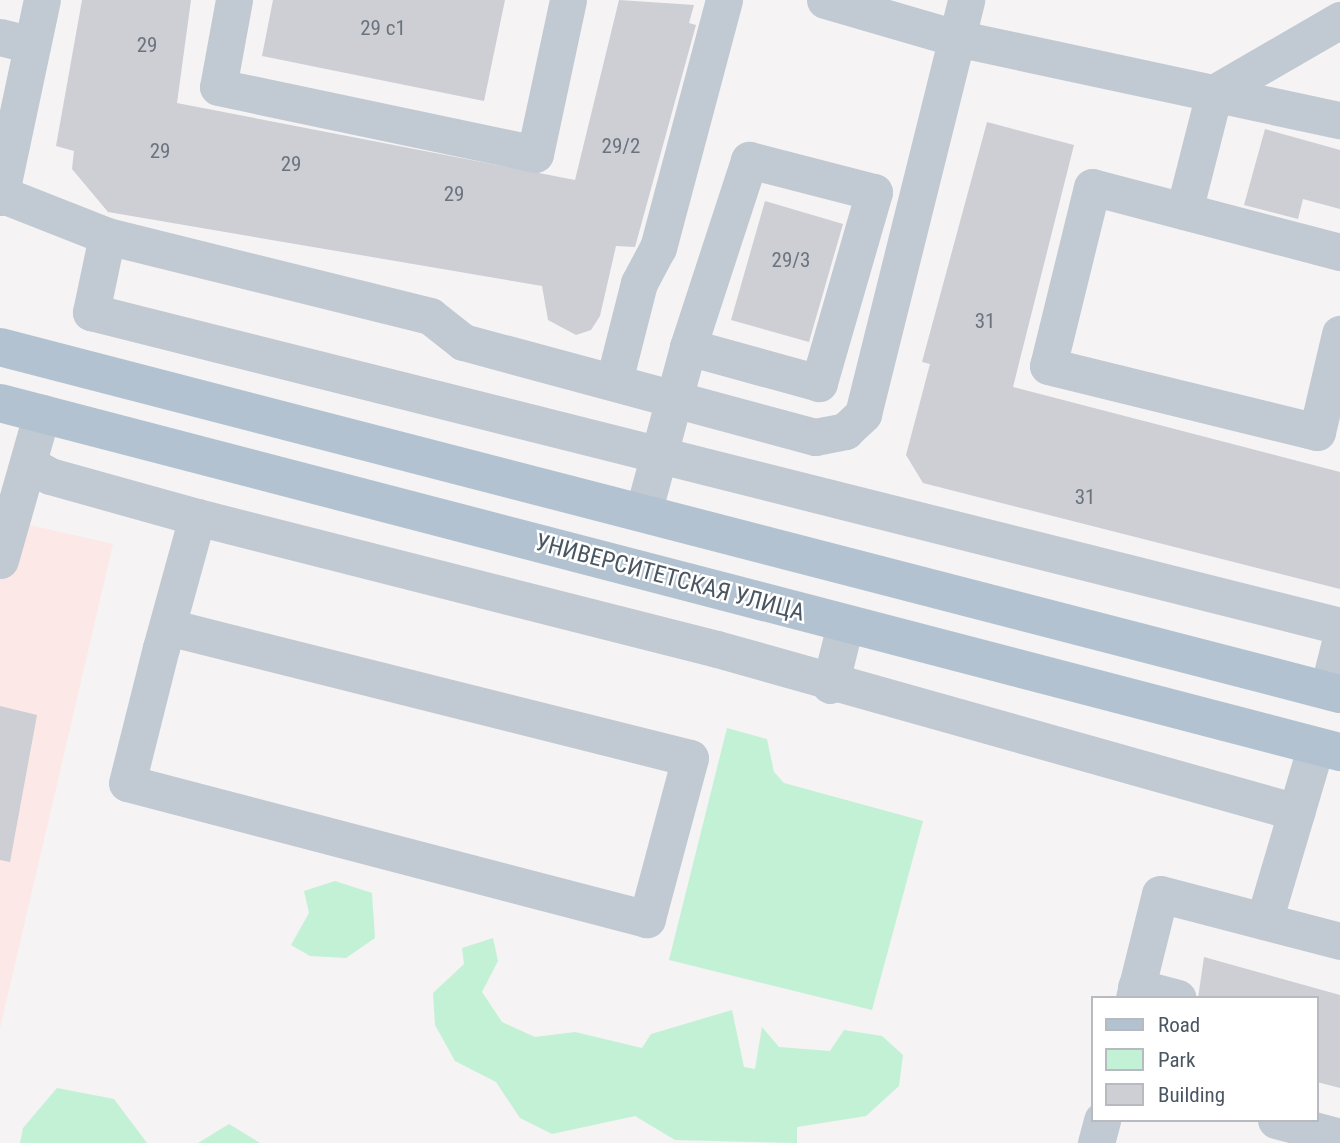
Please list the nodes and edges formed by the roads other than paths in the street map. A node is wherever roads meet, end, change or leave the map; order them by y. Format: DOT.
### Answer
graph roads {
  1 [pos="42,0"];
  2 [pos="234,0"];
  3 [pos="568,0"];
  4 [pos="724,0"];
  5 [pos="825,0"];
  6 [pos="966,0"];
  7 [pos="1340,20"];
  8 [pos="956,38"];
  9 [pos="16,41"];
  10 [pos="1214,93"];
  11 [pos="1340,120"];
  12 [pos="8,137"];
  13 [pos="1,196"];
  14 [pos="1184,211"];
  15 [pos="107,236"];
  16 [pos="1340,252"];
  17 [pos="1340,334"];
  18 [pos="0,347"];
  19 [pos="688,347"];
  20 [pos="614,380"];
  21 [pos="674,397"];
  22 [pos="0,403"];
  23 [pos="42,413"];
  24 [pos="659,453"];
  25 [pos="29,464"];
  26 [pos="643,513"];
  27 [pos="197,517"];
  28 [pos="0,560"];
  29 [pos="845,625"];
  30 [pos="1340,626"];
  31 [pos="168,627"];
  32 [pos="1340,642"];
  33 [pos="830,685"];
  34 [pos="1334,692"];
  35 [pos="1328,749"];
  36 [pos="1296,812"];
  37 [pos="1264,921"];
  38 [pos="1340,941"];
  39 [pos="1135,993"];
  40 [pos="1161,996"];
  41 [pos="1101,1122"];
  42 [pos="1283,1122"];
  43 [pos="1340,1138"];
  44 [pos="1096,1143"];
  1 -- 9 [label="lane"];
  2 -- 3 [label="lane"];
  4 -- 20 [label="lane"];
  5 -- 8 [label="lane"];
  6 -- 8 [label="lane"];
  7 -- 10 [label="lane"];
  8 -- 10 [label="lane"];
  8 -- 21 [label="lane"];
  9 -- 12 [label="lane"];
  10 -- 11 [label="lane"];
  10 -- 14 [label="lane"];
  12 -- 13 [label="lane"];
  13 -- 15 [label="lane"];
  14 -- 16 [label="lane"];
  14 -- 17 [label="lane"];
  15 -- 20 [label="lane"];
  15 -- 24 [label="lane"];
  18 -- 26 [label="main road"];
  19 -- 19 [label="lane"];
  19 -- 21 [label="lane"];
  20 -- 21 [label="lane"];
  21 -- 24 [label="lane"];
  22 -- 23 [label="main road, УНИВЕРСИТЕТСКАЯ УЛИЦА"];
  23 -- 25 [label="lane"];
  23 -- 29 [label="main road, УНИВЕРСИТЕТСКАЯ УЛИЦА"];
  24 -- 26 [label="lane"];
  24 -- 30 [label="lane"];
  25 -- 27 [label="lane"];
  25 -- 28 [label="lane"];
  26 -- 34 [label="main road"];
  27 -- 31 [label="lane"];
  27 -- 33 [label="lane"];
  29 -- 33 [label="lane"];
  29 -- 35 [label="main road, УНИВЕРСИТЕТСКАЯ УЛИЦА"];
  31 -- 31 [label="lane"];
  32 -- 34 [label="lane"];
  33 -- 36 [label="lane"];
  35 -- 36 [label="lane"];
  36 -- 37 [label="lane"];
  37 -- 38 [label="lane"];
  37 -- 39 [label="lane"];
  39 -- 40 [label="lane"];
  41 -- 44 [label="lane"];
  42 -- 43 [label="lane"];
}
